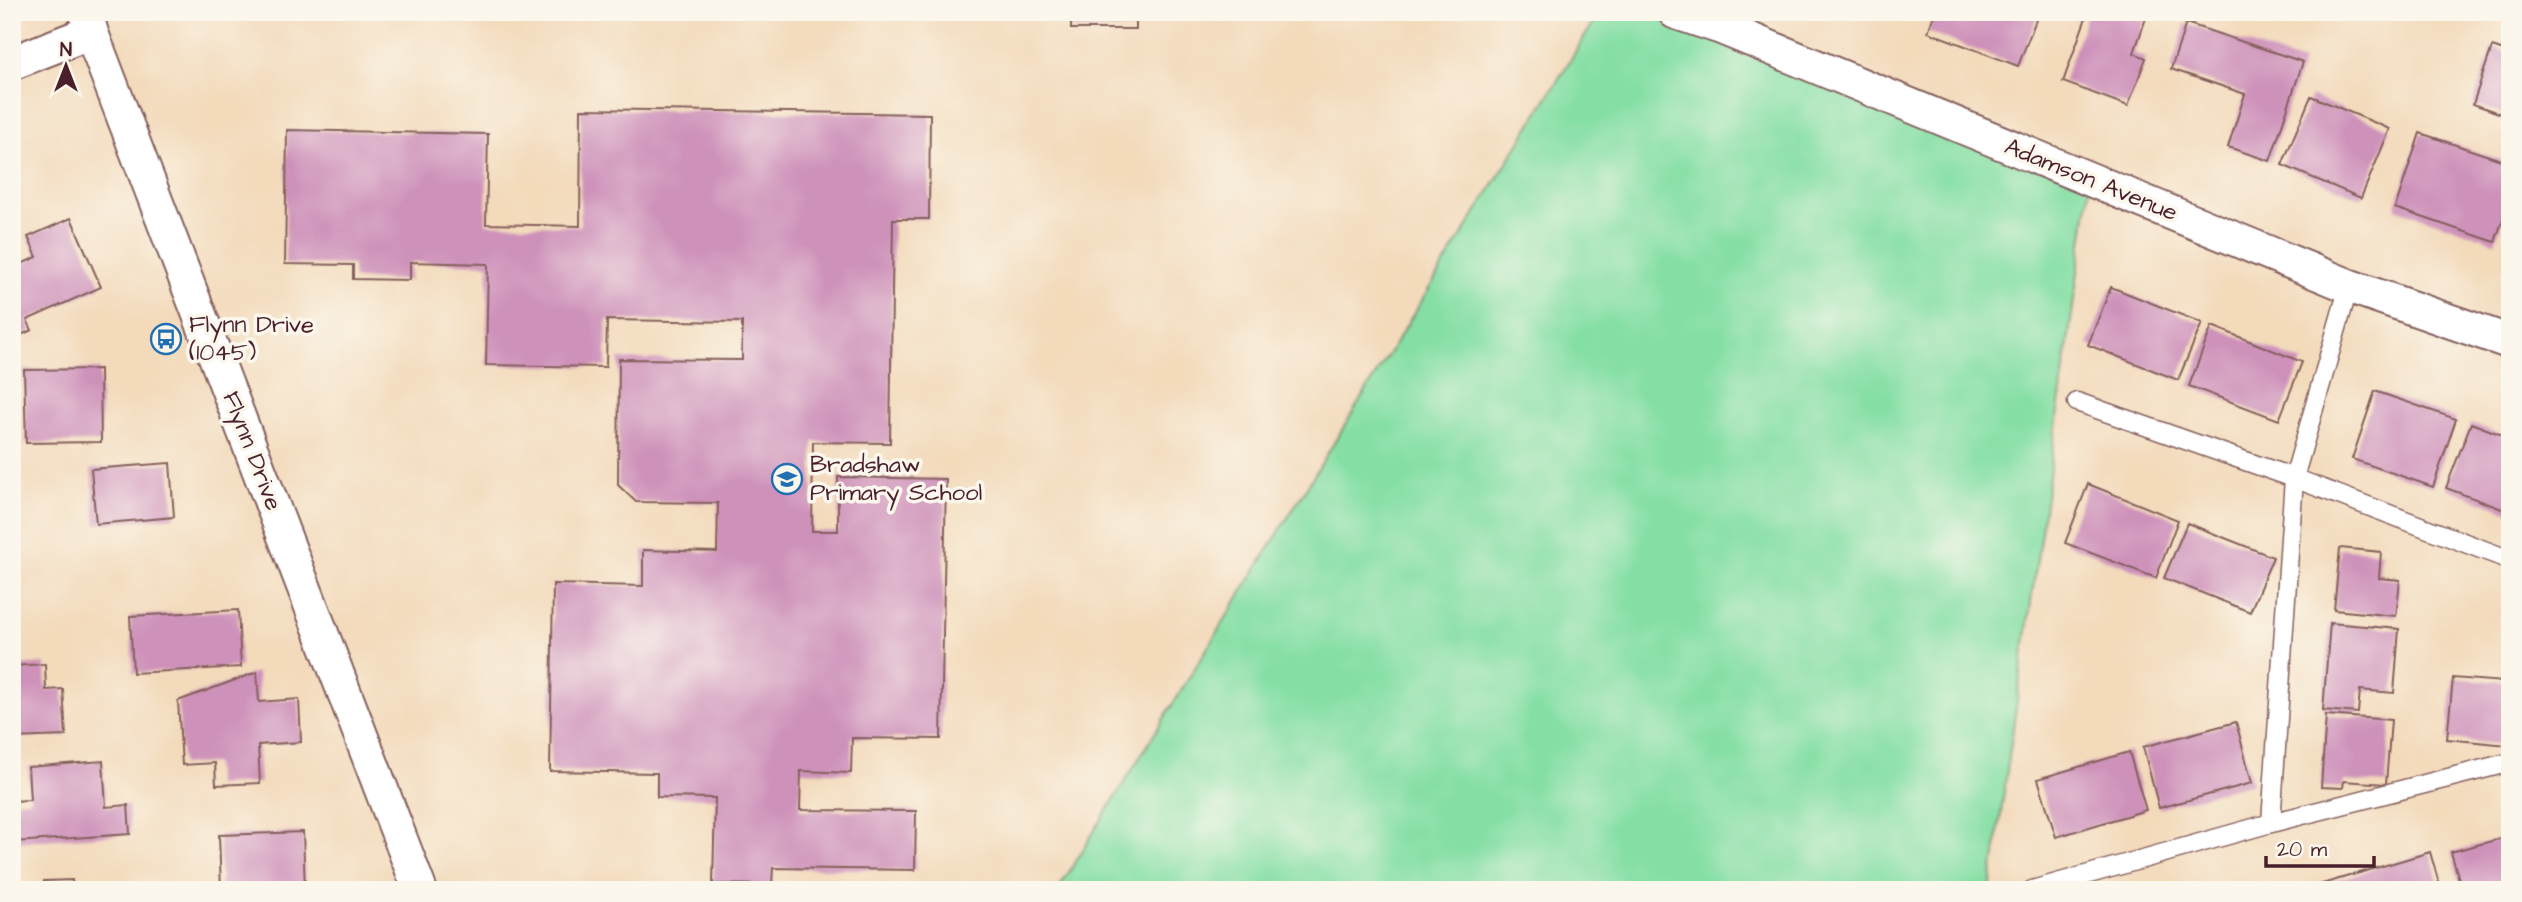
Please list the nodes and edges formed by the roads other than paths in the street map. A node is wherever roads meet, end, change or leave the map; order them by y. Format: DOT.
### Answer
graph roads {
  1 [pos="1675,12"];
  2 [pos="1723,20"];
  3 [pos="89,22"];
  4 [pos="12,62"];
  5 [pos="2349,286"];
  6 [pos="2510,342"];
  7 [pos="2077,402"];
  8 [pos="2294,478"];
  9 [pos="2510,559"];
  10 [pos="2510,764"];
  11 [pos="2272,823"];
  12 [pos="420,890"];
  13 [pos="2032,890"];
  1 -- 2 [label="street, Adamson Avenue"];
  2 -- 5 [label="street, Adamson Avenue"];
  3 -- 4 [label="street"];
  3 -- 12 [label="street, Flynn Drive"];
  5 -- 6 [label="street, Adamson Avenue"];
  5 -- 8 [label="lane"];
  7 -- 8 [label="lane"];
  8 -- 9 [label="lane"];
  8 -- 11 [label="lane"];
  10 -- 11 [label="lane"];
  11 -- 13 [label="lane"];
}
